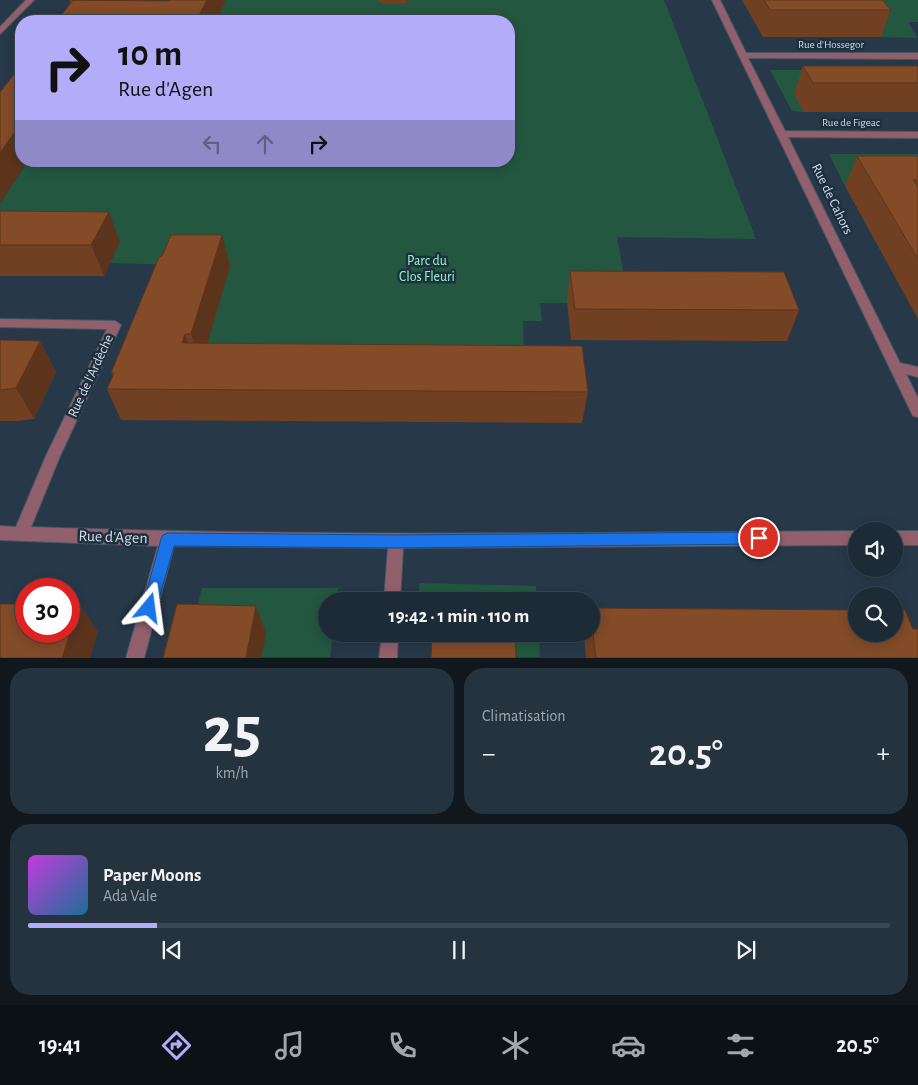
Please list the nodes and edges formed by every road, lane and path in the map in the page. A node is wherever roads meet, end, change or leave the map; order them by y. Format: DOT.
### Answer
graph roads {
  1 [pos="30,0"];
  2 [pos="716,0"];
  3 [pos="16,15"];
  4 [pos="15,16"];
  5 [pos="0,32"];
  6 [pos="744,55"];
  7 [pos="918,56"];
  8 [pos="784,134"];
  9 [pos="918,135"];
  10 [pos="0,323"];
  11 [pos="897,368"];
  12 [pos="918,372"];
  13 [pos="918,412"];
  14 [pos="0,533"];
  15 [pos="21,533"];
  16 [pos="848,538"];
  17 [pos="903,538"];
  18 [pos="918,538"];
  19 [pos="168,539"];
  20 [pos="396,541"];
  21 [pos="393,592"];
  22 [pos="389,642"];
  23 [pos="135,658"];
  24 [pos="388,658"];
  1 -- 3 [label="street"];
  2 -- 6 [label="street, Rue de Cahors"];
  4 -- 5 [label="street"];
  6 -- 7 [label="street, Rue d'Hossegor"];
  6 -- 8 [label="street, Rue de Cahors"];
  8 -- 9 [label="street, Rue de Figeac"];
  8 -- 11 [label="street, Rue de Cahors"];
  10 -- 15 [label="street, Rue de l'Ardèche"];
  11 -- 12 [label="street"];
  11 -- 13 [label="street, Rue de Cahors"];
  14 -- 15 [label="street, Rue d'Agen"];
  15 -- 19 [label="street, Rue d'Agen"];
  16 -- 20 [label="street, Rue d'Agen"];
  17 -- 18 [label="street"];
  19 -- 20 [label="street, Rue d'Agen"];
  19 -- 23 [label="street"];
  20 -- 21 [label="street"];
  22 -- 24 [label="street"];
}
